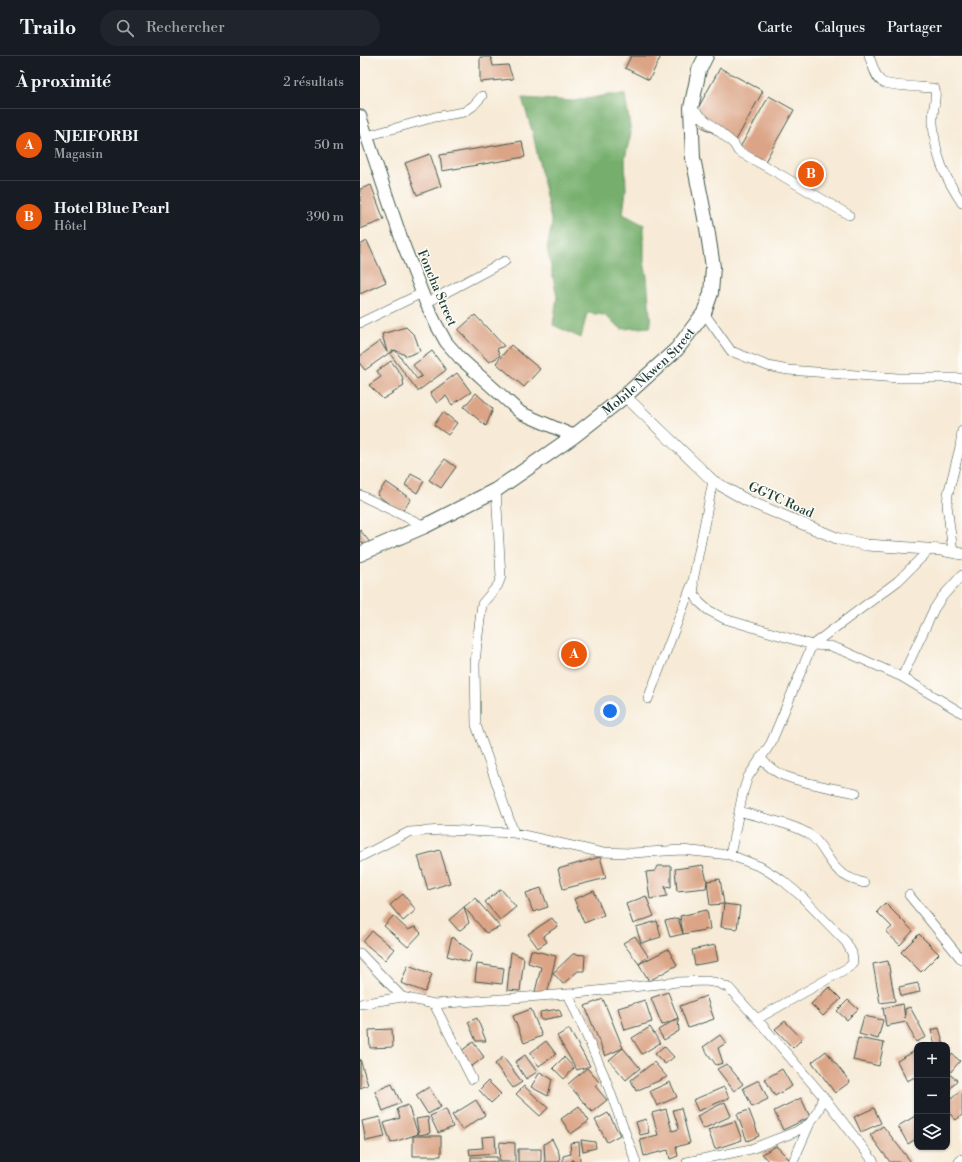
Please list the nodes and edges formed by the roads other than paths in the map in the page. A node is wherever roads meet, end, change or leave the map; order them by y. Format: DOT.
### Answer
graph roads {
  1 [pos="706,56"];
  2 [pos="869,56"];
  3 [pos="482,96"];
  4 [pos="691,108"];
  5 [pos="360,116"];
  6 [pos="367,136"];
  7 [pos="962,203"];
  8 [pos="849,215"];
  9 [pos="505,261"];
  10 [pos="424,298"];
  11 [pos="704,313"];
  12 [pos="360,323"];
  13 [pos="962,378"];
  14 [pos="625,396"];
  15 [pos="962,431"];
  16 [pos="574,436"];
  17 [pos="713,481"];
  18 [pos="496,490"];
  19 [pos="360,495"];
  20 [pos="425,526"];
  21 [pos="928,550"];
  22 [pos="958,553"];
  23 [pos="360,554"];
  24 [pos="962,575"];
  25 [pos="693,581"];
  26 [pos="812,645"];
  27 [pos="902,677"];
  28 [pos="648,699"];
  29 [pos="962,713"];
  30 [pos="760,758"];
  31 [pos="856,793"];
  32 [pos="739,811"];
  33 [pos="514,833"];
  34 [pos="730,855"];
  35 [pos="360,857"];
  36 [pos="864,883"];
  37 [pos="909,895"];
  38 [pos="360,954"];
  39 [pos="962,960"];
  40 [pos="568,994"];
  41 [pos="402,997"];
  42 [pos="360,1004"];
  43 [pos="434,1004"];
  44 [pos="757,1019"];
  45 [pos="472,1079"];
  46 [pos="824,1096"];
  47 [pos="810,1123"];
  48 [pos="962,1159"];
  49 [pos="636,1162"];
  50 [pos="686,1162"];
  51 [pos="793,1162"];
  52 [pos="874,1162"];
  53 [pos="959,1162"];
  1 -- 4 [label="highway, Mobile Nkwen Street"];
  2 -- 7 [label="street"];
  3 -- 6 [label="street"];
  4 -- 8 [label="street"];
  4 -- 11 [label="highway, Mobile Nkwen Street"];
  5 -- 6 [label="main road, Foncha Street"];
  6 -- 10 [label="main road, Foncha Street"];
  9 -- 10 [label="street"];
  10 -- 12 [label="street"];
  10 -- 16 [label="main road, Foncha Street"];
  11 -- 13 [label="street"];
  11 -- 14 [label="highway, Mobile Nkwen Street"];
  14 -- 16 [label="highway, Mobile Nkwen Street"];
  14 -- 17 [label="street, GGTC Road"];
  15 -- 22 [label="street"];
  16 -- 18 [label="highway, Mobile Nkwen Street"];
  17 -- 21 [label="street, GGTC Road"];
  17 -- 25 [label="street"];
  18 -- 20 [label="highway, Mobile Nkwen Street"];
  18 -- 33 [label="street"];
  19 -- 20 [label="street"];
  20 -- 23 [label="highway, Mobile Nkwen Street"];
  21 -- 22 [label="street, GGTC Road"];
  21 -- 26 [label="street"];
  24 -- 27 [label="street"];
  25 -- 26 [label="street"];
  25 -- 28 [label="street"];
  26 -- 27 [label="street"];
  26 -- 30 [label="street"];
  27 -- 29 [label="street"];
  30 -- 31 [label="street"];
  30 -- 32 [label="street"];
  32 -- 34 [label="street"];
  32 -- 36 [label="street"];
  33 -- 34 [label="street"];
  33 -- 35 [label="street"];
  34 -- 44 [label="street"];
  37 -- 39 [label="street"];
  38 -- 41 [label="street"];
  40 -- 43 [label="street"];
  40 -- 44 [label="street"];
  40 -- 49 [label="street"];
  41 -- 42 [label="street"];
  41 -- 43 [label="street"];
  43 -- 45 [label="street"];
  44 -- 46 [label="street"];
  46 -- 47 [label="street"];
  46 -- 52 [label="street"];
  47 -- 50 [label="street"];
  47 -- 51 [label="street"];
  48 -- 53 [label="street"];
}
